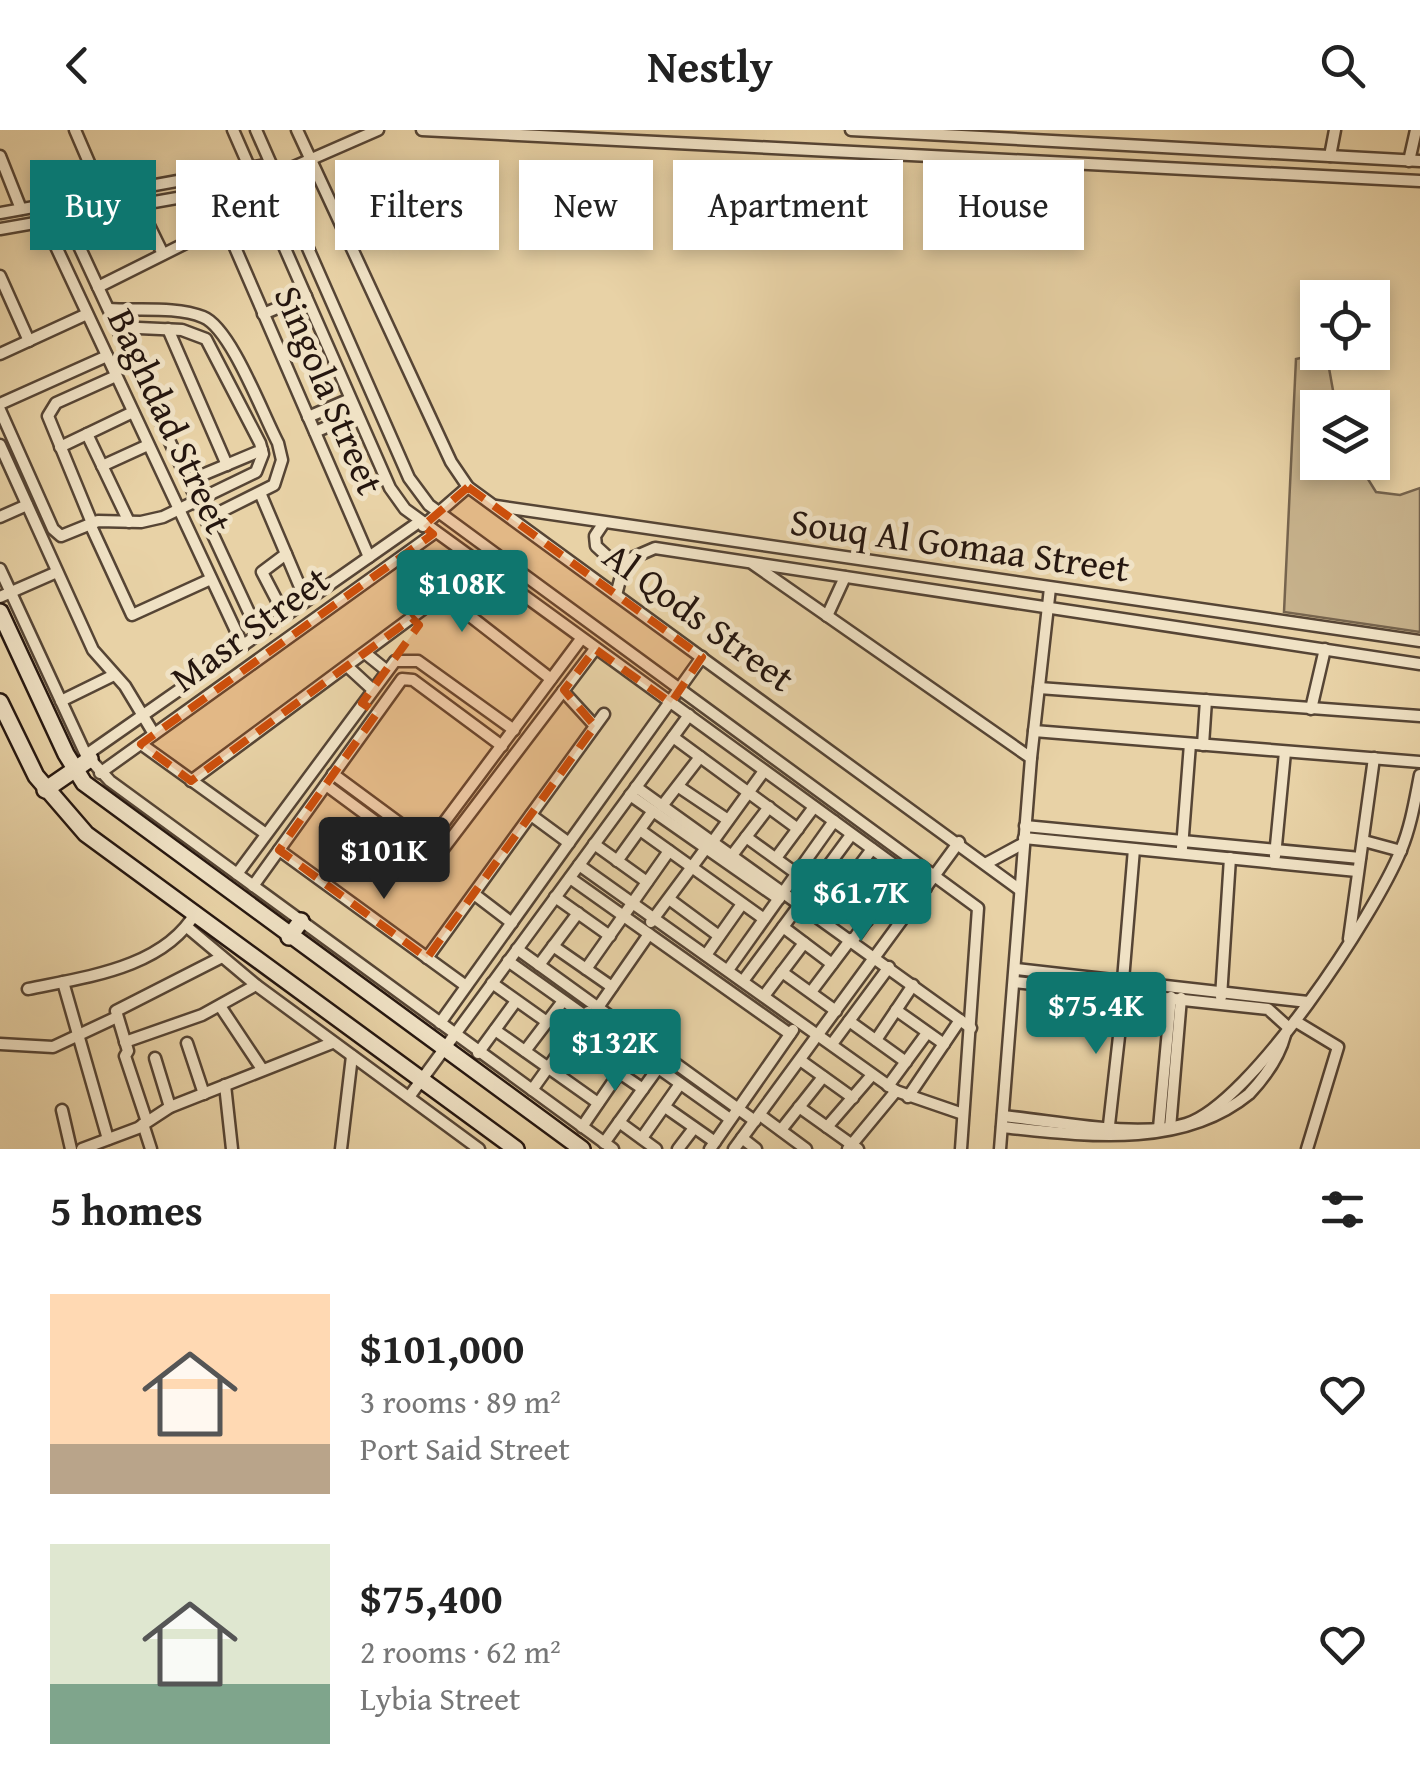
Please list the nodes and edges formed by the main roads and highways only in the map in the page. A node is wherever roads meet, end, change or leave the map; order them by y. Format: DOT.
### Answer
graph roads {
  1 [pos="0,612"];
  2 [pos="0,702"];
  3 [pos="92,762"];
  4 [pos="74,770"];
  5 [pos="46,790"];
  6 [pos="209,854"];
  7 [pos="197,869"];
  8 [pos="232,895"];
  9 [pos="302,921"];
  10 [pos="210,923"];
  11 [pos="289,936"];
  12 [pos="584,1128"];
  13 [pos="578,1146"];
  14 [pos="508,1147"];
  1 -- 4 [label="main road"];
  2 -- 5 [label="main road"];
  3 -- 4 [label="main road"];
  4 -- 5 [label="main road"];
  4 -- 7 [label="main road"];
  5 -- 10 [label="main road"];
  6 -- 7 [label="main road"];
  7 -- 8 [label="main road"];
  8 -- 10 [label="main road"];
  8 -- 11 [label="main road"];
  9 -- 11 [label="main road"];
  10 -- 14 [label="main road"];
  11 -- 13 [label="main road"];
  12 -- 13 [label="main road"];
}
